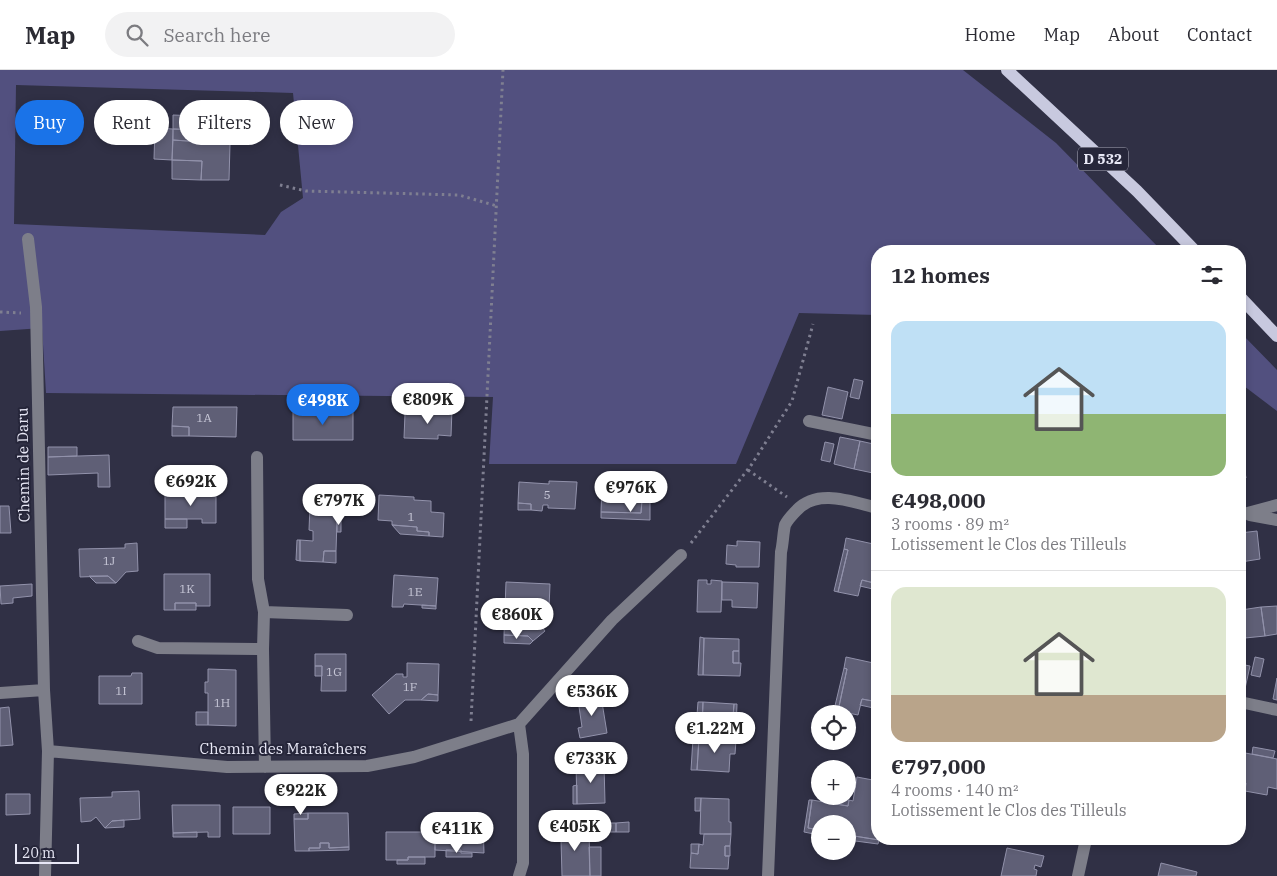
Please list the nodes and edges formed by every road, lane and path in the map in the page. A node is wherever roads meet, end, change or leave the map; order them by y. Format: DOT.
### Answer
graph roads {
  1 [pos="503,70"];
  2 [pos="1007,70"];
  3 [pos="280,185"];
  4 [pos="497,206"];
  5 [pos="28,239"];
  6 [pos="1189,245"];
  7 [pos="1246,303"];
  8 [pos="813,324"];
  9 [pos="1277,336"];
  10 [pos="810,421"];
  11 [pos="871,434"];
  12 [pos="257,458"];
  13 [pos="748,470"];
  14 [pos="1277,505"];
  15 [pos="800,506"];
  16 [pos="871,507"];
  17 [pos="1246,514"];
  18 [pos="1246,515"];
  19 [pos="1277,520"];
  20 [pos="681,555"];
  21 [pos="264,612"];
  22 [pos="347,615"];
  23 [pos="138,641"];
  24 [pos="263,649"];
  25 [pos="44,690"];
  26 [pos="0,693"];
  27 [pos="1246,703"];
  28 [pos="1277,710"];
  29 [pos="519,724"];
  30 [pos="470,738"];
  31 [pos="48,751"];
  32 [pos="265,767"];
  33 [pos="1085,845"];
  34 [pos="46,876"];
  35 [pos="519,876"];
  36 [pos="768,876"];
  37 [pos="1078,876"];
  1 -- 4 [label="path"];
  2 -- 6 [label="main road, D 532"];
  3 -- 4 [label="path"];
  4 -- 30 [label="path"];
  5 -- 25 [label="street, Chemin de Daru"];
  7 -- 9 [label="main road"];
  8 -- 13 [label="path"];
  10 -- 11 [label="street"];
  12 -- 21 [label="street"];
  13 -- 15 [label="path"];
  13 -- 20 [label="path"];
  14 -- 17 [label="street"];
  15 -- 16 [label="street"];
  15 -- 36 [label="street"];
  18 -- 19 [label="street"];
  20 -- 29 [label="street"];
  21 -- 22 [label="street"];
  21 -- 24 [label="street"];
  23 -- 24 [label="street"];
  24 -- 32 [label="street"];
  25 -- 26 [label="street"];
  25 -- 31 [label="street, Chemin de Daru"];
  27 -- 28 [label="street"];
  29 -- 30 [label="street, Chemin des Maraîchers"];
  29 -- 35 [label="street"];
  30 -- 32 [label="street, Chemin des Maraîchers"];
  31 -- 32 [label="street, Chemin des Maraîchers"];
  31 -- 34 [label="street, Chemin de Daru"];
  33 -- 37 [label="street"];
}
